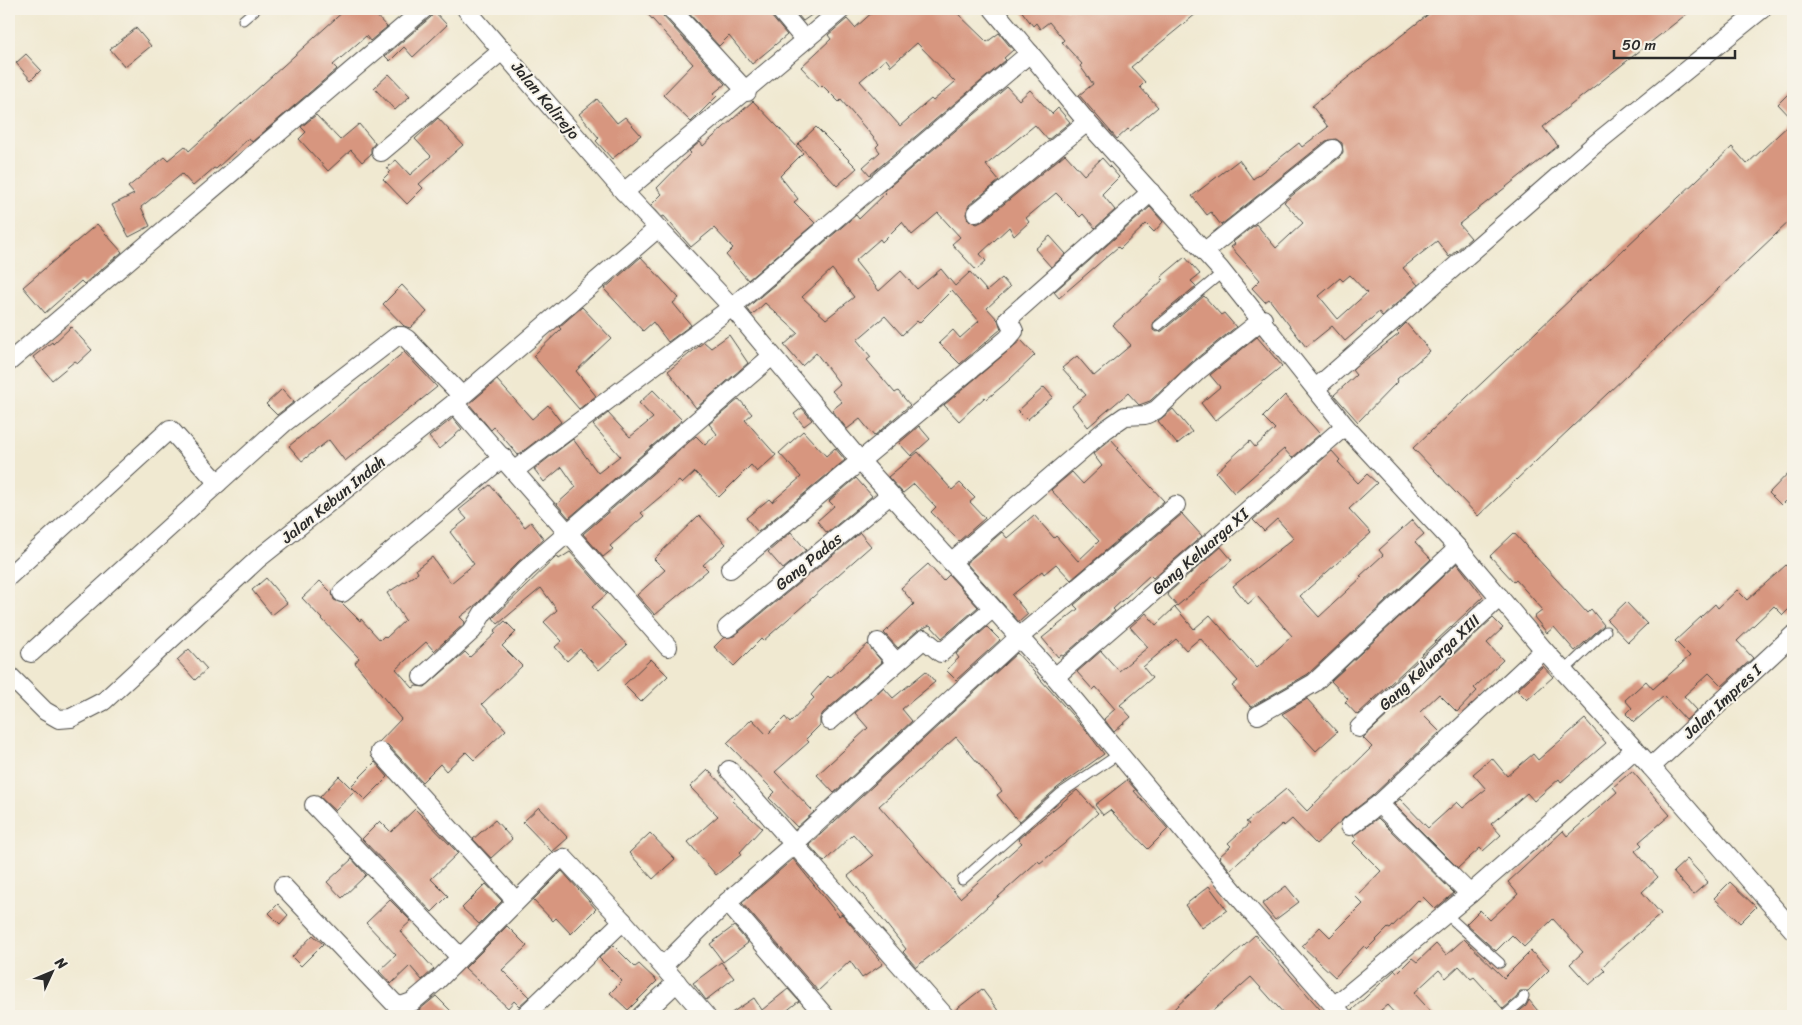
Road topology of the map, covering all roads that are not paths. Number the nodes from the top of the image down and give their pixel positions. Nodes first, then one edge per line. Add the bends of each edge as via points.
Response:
1 (256, 9) edge
2 (424, 9) edge
3 (466, 9) edge
4 (671, 9) edge
5 (779, 9) edge
6 (842, 9) edge
7 (993, 9) edge
8 (1762, 9) edge
9 (243, 20) dead end
10 (804, 40) junction
11 (503, 50) junction
12 (1030, 53) junction
13 (746, 92) junction
14 (1087, 122) junction
15 (1333, 149) dead end
16 (381, 152) dead end
17 (624, 192) junction
18 (1151, 192) junction
19 (976, 213) dead end
20 (657, 229) junction
21 (1205, 251) junction
22 (1224, 272) junction
23 (732, 307) junction
24 (1262, 319) junction
25 (1158, 326) dead end
26 (772, 356) junction
27 (9, 362) edge
28 (1316, 388) junction
29 (458, 399) junction
30 (1345, 426) junction
31 (503, 457) junction
32 (861, 462) junction
33 (515, 470) junction
34 (218, 483) junction
35 (890, 495) junction
36 (1176, 505) dead end
37 (570, 532) junction
38 (1458, 548) junction
39 (951, 562) junction
40 (730, 570) dead end
41 (9, 576) edge
42 (342, 593) dead end
43 (1500, 597) junction
44 (992, 609) junction
45 (727, 628) dead end
46 (1606, 631) dead end
47 (1793, 635) edge
48 (1018, 638) junction
49 (878, 642) dead end
50 (668, 647) dead end
51 (1544, 650) junction
52 (31, 652) dead end
53 (896, 662) junction
54 (1564, 671) junction
55 (9, 675) edge
56 (422, 677) dead end
57 (1055, 677) junction
58 (1258, 715) dead end
59 (830, 721) dead end
60 (1359, 728) dead end
61 (1635, 749) junction
62 (380, 752) dead end
63 (1119, 754) junction
64 (1652, 767) junction
65 (729, 770) dead end
66 (1379, 804) junction
67 (314, 805) dead end
68 (1350, 826) dead end
69 (794, 843) junction
70 (962, 880) dead end
71 (283, 886) dead end
72 (1470, 894) junction
73 (516, 901) junction
74 (727, 902) junction
75 (1446, 914) junction
76 (623, 921) junction
77 (1793, 930) edge
78 (460, 957) junction
79 (1500, 963) dead end
80 (663, 966) junction
81 (677, 982) junction
82 (1524, 996) dead end
83 (1339, 1011) edge
84 (524, 1016) edge
85 (641, 1016) edge
86 (706, 1016) edge
87 (825, 1016) edge
88 (945, 1016) edge
89 (1504, 1016) edge

1 - 9 lane
2 - 27 street
3 - 11 street, Jalan Kalirejo
4 - 13 street
5 - 10 street
6 - 10 street
7 - 12 street
8 - 28 street via 1595,144
10 - 13 street
11 - 16 street
11 - 17 street, Jalan Kalirejo
12 - 14 street
12 - 23 street
13 - 17 street
14 - 18 street
14 - 19 street
15 - 21 street
17 - 20 street, Jalan Kalirejo
18 - 21 street
18 - 32 street via 1008,319 1014,331 1007,339
20 - 23 street, Jalan Kalirejo
20 - 29 street, Jalan Kebun Indah
21 - 22 street
22 - 24 street
22 - 25 lane
23 - 26 street, Jalan Kalirejo
23 - 33 street
24 - 28 street
24 - 39 street via 1156,410 1145,415 1124,416 1105,430
26 - 32 street, Jalan Kalirejo
26 - 37 street
28 - 30 street
29 - 31 street
29 - 34 street via 412,345 399,335 284,423
29 - 55 street, Jalan Kebun Indah via 258,559 104,701 71,718 59,719 46,711
30 - 38 street
30 - 57 street, Gang Keluarga XI
31 - 33 street
31 - 42 street
32 - 35 street, Jalan Kalirejo
32 - 40 street
33 - 37 street
34 - 41 street via 170,429
34 - 52 street
35 - 39 street, Jalan Kalirejo
35 - 45 street, Gang Padas
36 - 48 street
37 - 50 street
37 - 56 street via 526,569 483,613 472,631
38 - 43 street
38 - 58 street via 1314,683
39 - 44 street, Jalan Kalirejo
43 - 51 street
43 - 60 street, Gang Keluarga XIII
44 - 48 street, Jalan Kalirejo
44 - 53 street via 941,653 924,639
46 - 54 lane
47 - 64 street, Jalan Impres I
48 - 57 street, Jalan Kalirejo
48 - 69 street
49 - 53 street
51 - 54 street
51 - 66 street
53 - 59 street
54 - 61 street
57 - 63 street, Jalan Kalirejo
61 - 64 street
61 - 72 street
62 - 73 street
63 - 70 lane via 1061,793
63 - 83 street, Jalan Kalirejo
64 - 77 street
65 - 69 street
66 - 68 street
66 - 72 street
67 - 78 street
69 - 74 street
69 - 88 street
71 - 78 street via 397,1004 412,1002
72 - 75 street
73 - 76 street via 564,858
73 - 78 street
74 - 80 street
74 - 87 street
75 - 79 lane
75 - 83 street
76 - 80 street
76 - 84 street
80 - 81 street
81 - 85 street
81 - 86 street
82 - 89 lane

